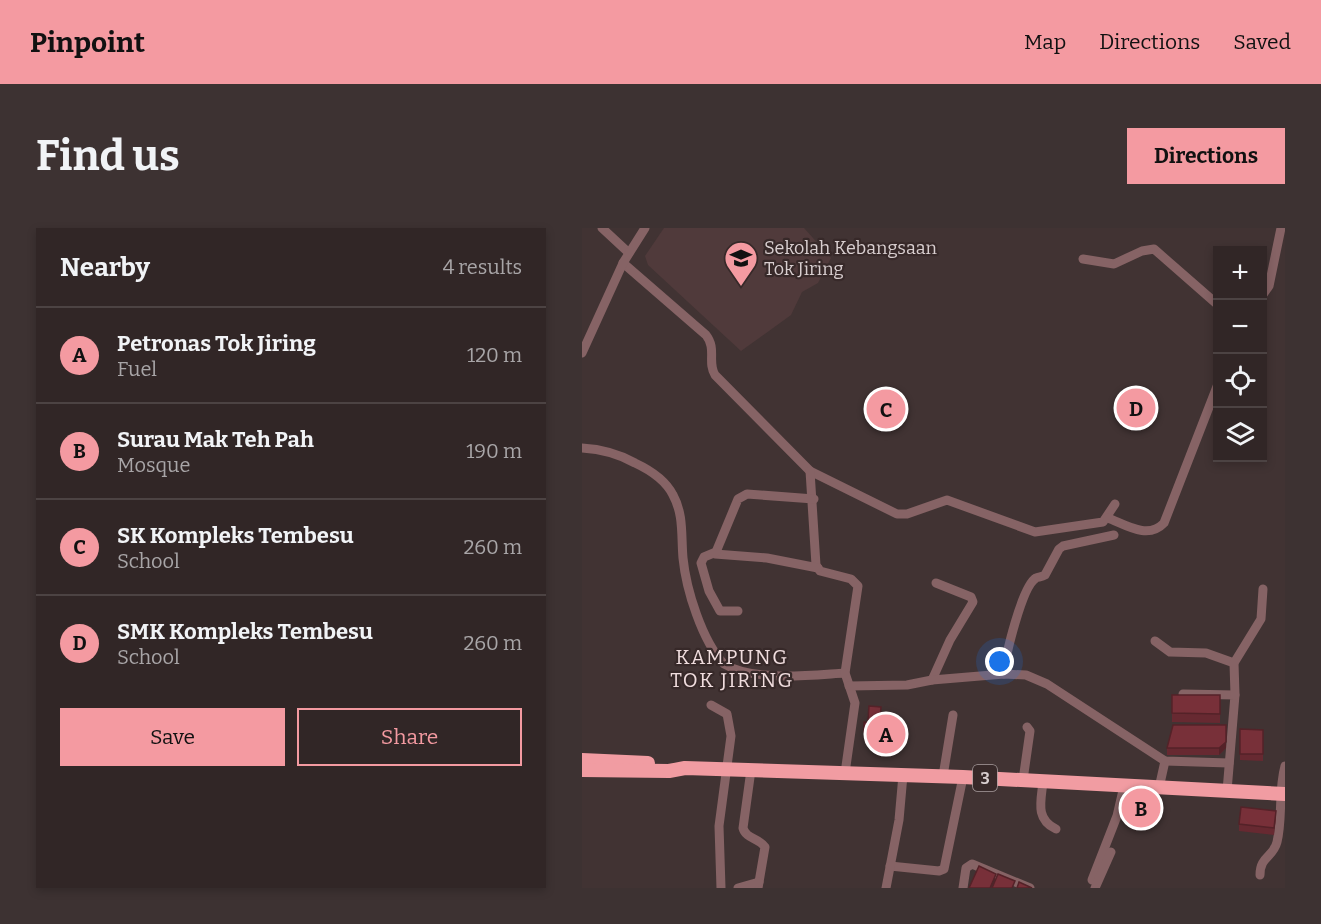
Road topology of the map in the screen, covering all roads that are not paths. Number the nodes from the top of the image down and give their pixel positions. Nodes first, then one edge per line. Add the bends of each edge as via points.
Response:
1 (602, 228) edge
2 (645, 228) edge
3 (1281, 228) edge
4 (629, 253) junction
5 (1083, 259) dead end
6 (624, 263) junction
7 (1267, 289) edge
8 (1213, 301) edge
9 (582, 353) edge
10 (1213, 397) edge
11 (582, 448) edge
12 (810, 471) junction
13 (814, 499) junction
14 (1115, 504) dead end
15 (1108, 518) junction
16 (1114, 536) dead end
17 (715, 554) junction
18 (818, 568) junction
19 (936, 583) dead end
20 (1263, 589) dead end
21 (738, 611) dead end
22 (1155, 641) dead end
23 (1234, 663) junction
24 (845, 673) junction
25 (1004, 674) junction
26 (932, 680) junction
27 (849, 686) junction
28 (1184, 694) edge
29 (1235, 694) junction
30 (711, 705) dead end
31 (953, 715) dead end
32 (1027, 727) dead end
33 (582, 760) edge
34 (1165, 761) junction
35 (1229, 763) junction
36 (1285, 766) edge
37 (685, 768) junction
38 (727, 769) junction
39 (582, 770) edge
40 (751, 770) junction
41 (845, 773) junction
42 (903, 775) junction
43 (943, 776) junction
44 (963, 777) junction
45 (1023, 780) junction
46 (1043, 782) junction
47 (1124, 786) junction
48 (1159, 788) junction
49 (1227, 792) junction
50 (1282, 794) edge
51 (1056, 829) dead end
52 (1111, 852) dead end
53 (890, 866) junction
54 (1260, 875) dead end
55 (1093, 884) edge
56 (759, 885) edge
57 (720, 888) edge
58 (738, 888) edge
59 (886, 888) edge
60 (963, 888) edge
61 (1030, 888) edge

1 - 4 street
2 - 4 street
3 - 7 street
4 - 6 street
5 - 8 street via 1114,264 1154,249
6 - 9 street
6 - 12 street via 706,335 713,347 711,369 715,375
10 - 15 street via 1164,523 1144,532
11 - 24 street via 596,448 629,459 657,476 673,494 682,521 688,587 698,617 724,664 781,675
12 - 13 street
12 - 15 street via 897,514 947,500 1035,532 1098,523
13 - 17 street via 740,496
13 - 18 street
14 - 15 street
16 - 25 street via 1059,549 1045,575 1034,580 1005,653
17 - 18 street via 767,558
17 - 21 street via 706,555 702,561 709,591 721,612
18 - 24 street via 851,579 858,586
19 - 26 street via 971,597 973,602
20 - 23 street via 1256,632
22 - 23 street via 1170,652 1206,653
23 - 29 street
24 - 27 street
25 - 26 street
25 - 34 street via 1040,679
26 - 27 street via 907,685
27 - 41 street via 855,703
28 - 29 street
29 - 35 street
30 - 38 street via 728,717 731,730
31 - 43 street
32 - 45 street via 1030,731
33 - 37 highway, 3 via 668,763
34 - 35 street
34 - 48 street
35 - 49 street
36 - 50 street
37 - 38 highway, 3
37 - 39 highway, 3
38 - 40 highway, 3
38 - 57 street via 718,835
40 - 41 highway, 3
40 - 56 street via 743,828 765,847
41 - 42 highway, 3
42 - 43 highway, 3
42 - 53 street
43 - 44 highway, 3
44 - 45 highway, 3
44 - 53 street via 944,869
45 - 46 highway, 3
46 - 47 highway, 3
46 - 51 street via 1040,814
47 - 48 highway, 3
47 - 55 street
48 - 49 highway, 3
49 - 50 highway, 3
50 - 54 street via 1276,843 1261,862
52 - 55 street
53 - 59 street
56 - 58 street
60 - 61 street via 966,868 972,864

